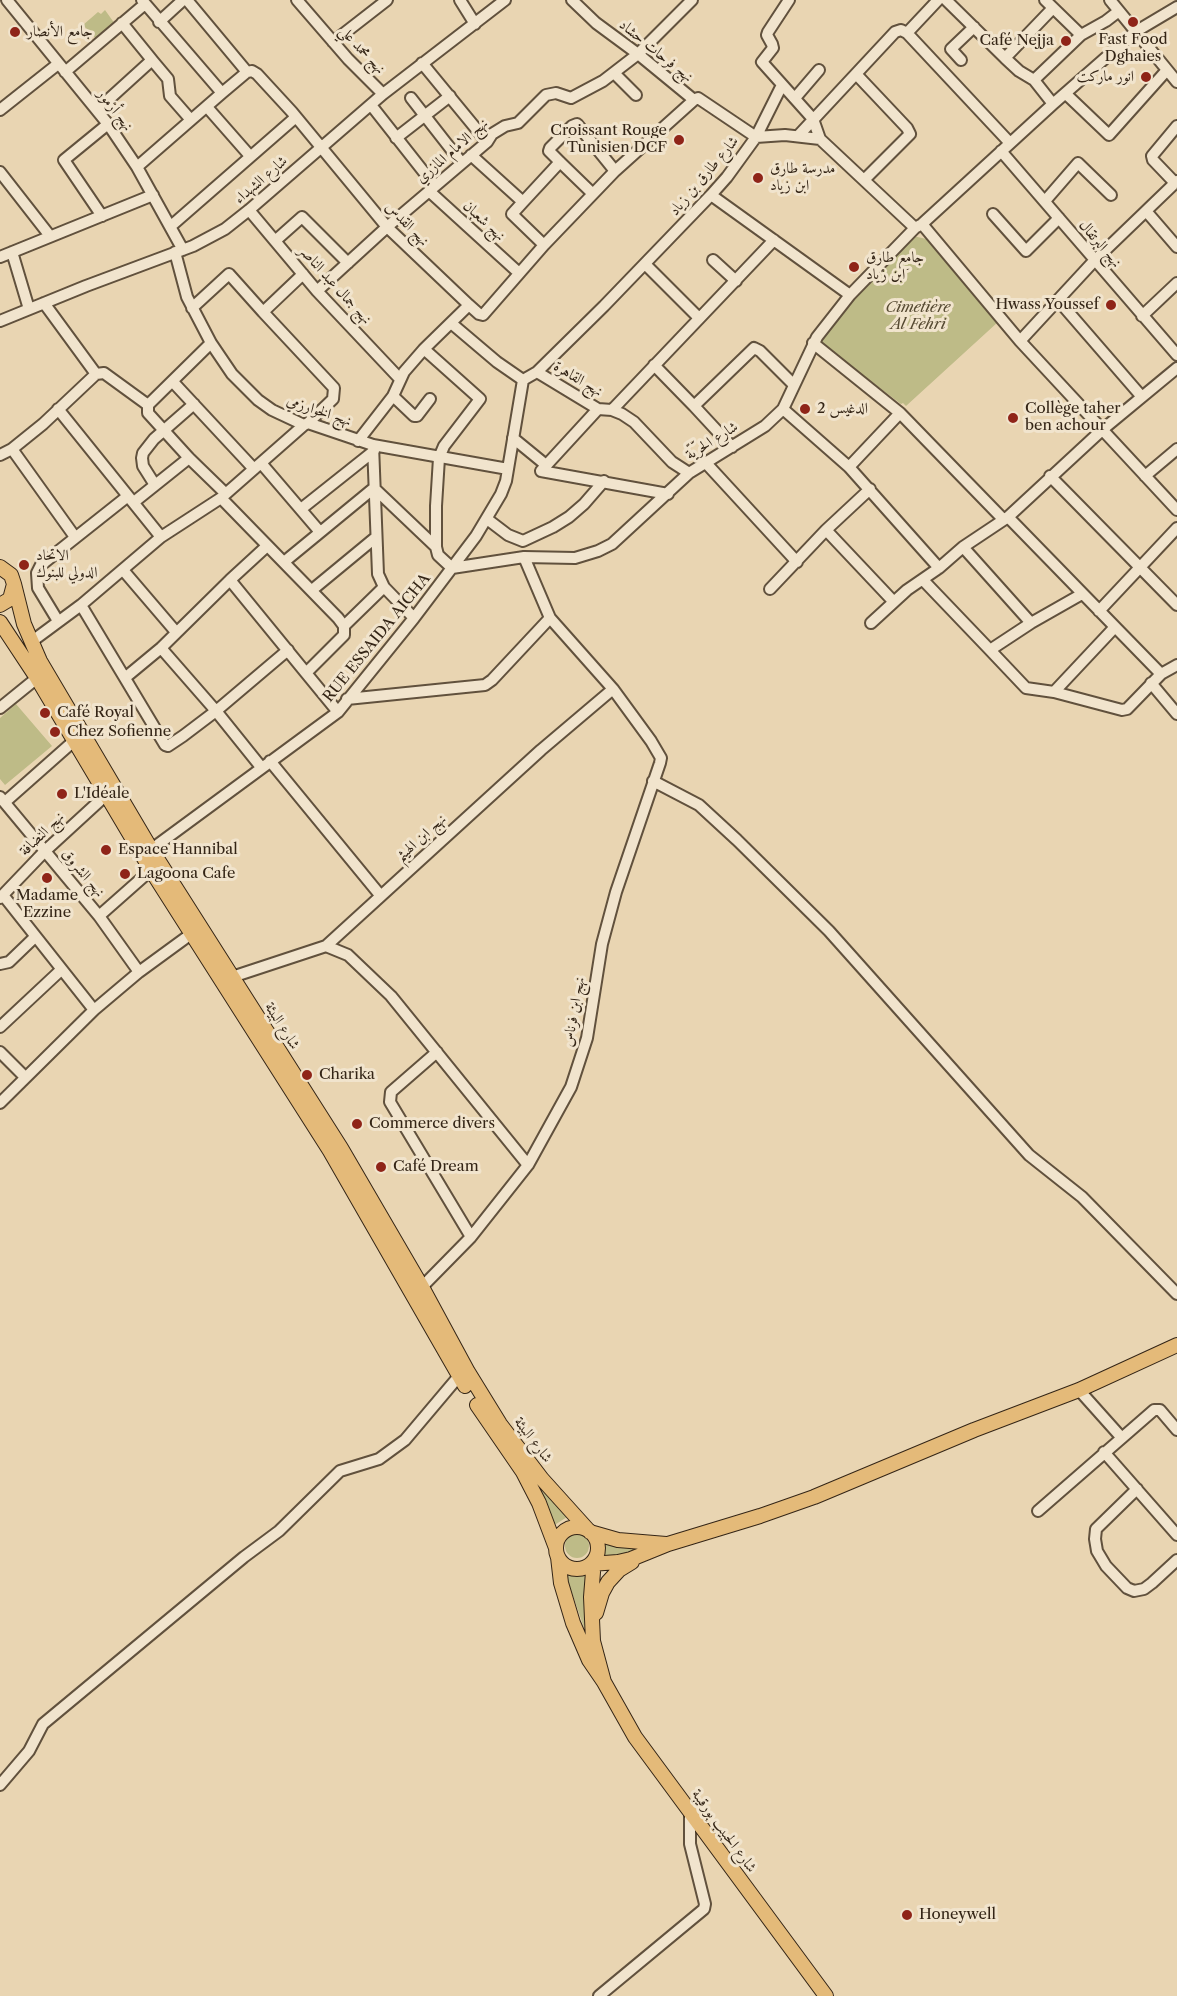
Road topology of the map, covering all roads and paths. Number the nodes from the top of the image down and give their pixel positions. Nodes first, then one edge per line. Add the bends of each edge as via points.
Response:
1 (7, 0) edge
2 (185, 0) edge
3 (297, 0) edge
4 (387, 0) edge
5 (459, 0) edge
6 (505, 0) edge
7 (692, 0) edge
8 (789, 0) edge
9 (938, 0) edge
10 (946, 0) edge
11 (1110, 0) edge
12 (143, 2) edge
13 (579, 2) edge
14 (1049, 4) edge
15 (1177, 7) edge
16 (1119, 11) junction
17 (159, 22) junction
18 (122, 23) junction
19 (475, 24) junction
20 (974, 27) junction
21 (1135, 32) junction
22 (907, 33) junction
23 (1081, 35) junction
24 (333, 42) junction
25 (638, 54) junction
26 (1005, 58) junction
27 (152, 60) junction
28 (961, 60) dead end
29 (422, 63) junction
30 (62, 68) junction
31 (819, 70) dead end
32 (1167, 70) junction
33 (247, 72) junction
34 (614, 73) junction
35 (856, 74) junction
36 (1035, 80) junction
37 (1177, 82) edge
38 (783, 87) junction
39 (222, 93) junction
40 (382, 94) junction
41 (636, 94) dead end
42 (1066, 94) junction
43 (450, 96) junction
44 (411, 98) dead end
45 (795, 98) junction
46 (694, 100) junction
47 (1053, 104) junction
48 (371, 105) junction
49 (207, 107) junction
50 (0, 109) edge
51 (97, 110) junction
52 (424, 116) junction
53 (296, 117) junction
54 (813, 118) junction
55 (191, 120) junction
56 (108, 124) junction
57 (1177, 126) edge
58 (798, 136) junction
59 (756, 137) junction
60 (396, 138) junction
61 (820, 138) junction
62 (487, 142) junction
63 (1010, 143) junction
64 (320, 147) junction
65 (1001, 151) junction
66 (471, 155) junction
67 (250, 156) junction
68 (461, 162) junction
69 (560, 162) junction
70 (136, 167) junction
71 (615, 171) junction
72 (0, 172) edge
73 (865, 179) junction
74 (1176, 182) edge
75 (432, 188) junction
76 (592, 194) junction
77 (153, 195) junction
78 (711, 195) junction
79 (1110, 195) dead end
80 (1045, 201) junction
81 (523, 202) junction
82 (249, 210) junction
83 (1146, 211) junction
84 (993, 214) dead end
85 (102, 216) junction
86 (1059, 218) junction
87 (171, 226) junction
88 (919, 226) junction
89 (387, 227) junction
90 (50, 236) junction
91 (774, 240) junction
92 (275, 241) junction
93 (544, 245) junction
94 (1177, 247) edge
95 (179, 251) junction
96 (12, 252) junction
97 (0, 257) edge
98 (713, 260) dead end
99 (1094, 261) junction
100 (348, 262) junction
101 (645, 264) junction
102 (519, 273) junction
103 (303, 274) junction
104 (736, 281) junction
105 (1177, 283) edge
106 (317, 291) junction
107 (850, 295) junction
108 (1058, 300) junction
109 (44, 303) junction
110 (469, 305) junction
111 (192, 308) junction
112 (29, 309) junction
113 (262, 312) junction
114 (1142, 316) junction
115 (699, 318) junction
116 (0, 321) edge
117 (451, 323) junction
118 (1020, 341) junction
119 (212, 343) junction
120 (813, 343) junction
121 (424, 349) junction
122 (1177, 355) edge
123 (654, 365) junction
124 (1176, 370) edge
125 (537, 372) junction
126 (96, 374) junction
127 (400, 379) junction
128 (523, 380) junction
129 (173, 382) junction
130 (794, 385) junction
131 (393, 396) junction
132 (1142, 397) junction
133 (430, 399) dead end
134 (194, 404) junction
135 (148, 405) junction
136 (694, 406) junction
137 (58, 409) junction
138 (598, 409) junction
139 (783, 409) junction
140 (612, 410) junction
141 (900, 412) junction
142 (306, 424) junction
143 (1102, 430) junction
144 (164, 431) junction
145 (513, 438) junction
146 (358, 441) junction
147 (732, 447) junction
148 (12, 448) junction
149 (373, 448) junction
150 (1177, 449) edge
151 (0, 455) edge
152 (189, 458) junction
153 (440, 458) junction
154 (705, 462) junction
155 (258, 466) junction
156 (849, 467) junction
157 (544, 468) junction
158 (508, 469) junction
159 (689, 473) junction
160 (1050, 476) junction
161 (1145, 476) junction
162 (604, 481) junction
163 (155, 485) junction
164 (374, 488) junction
165 (870, 489) junction
166 (668, 494) junction
167 (223, 496) junction
168 (131, 499) junction
169 (301, 509) junction
170 (1177, 510) edge
171 (1006, 518) junction
172 (487, 519) junction
173 (1177, 528) edge
174 (826, 531) junction
175 (320, 532) junction
176 (75, 537) junction
177 (161, 537) junction
178 (375, 538) junction
179 (267, 546) junction
180 (436, 547) junction
181 (963, 547) junction
182 (0, 554) edge
183 (525, 557) junction
184 (284, 562) junction
185 (797, 562) junction
186 (1140, 567) junction
187 (452, 568) junction
188 (939, 568) junction
189 (123, 570) junction
190 (8, 575) edge
191 (230, 580) junction
192 (923, 580) junction
193 (384, 587) junction
194 (770, 589) dead end
195 (312, 590) junction
196 (1082, 594) junction
197 (893, 602) junction
198 (0, 605) edge
199 (81, 605) junction
200 (1177, 605) edge
201 (1099, 611) junction
202 (414, 618) junction
203 (550, 618) junction
204 (58, 621) junction
205 (0, 622) edge
206 (871, 622) dead end
207 (1031, 623) junction
208 (344, 626) junction
209 (1115, 627) junction
210 (176, 632) junction
211 (31, 642) junction
212 (161, 648) junction
213 (288, 650) junction
214 (990, 650) junction
215 (1177, 664) edge
216 (306, 673) junction
217 (1161, 674) junction
218 (126, 677) junction
219 (37, 678) junction
220 (1151, 683) junction
221 (613, 689) junction
222 (1054, 692) junction
223 (347, 699) junction
224 (0, 708) edge
225 (216, 711) junction
226 (338, 712) junction
227 (1177, 714) edge
228 (75, 740) junction
229 (266, 764) junction
230 (654, 781) junction
231 (106, 795) junction
232 (2, 800) edge
233 (45, 851) junction
234 (147, 853) junction
235 (151, 870) junction
236 (1, 896) edge
237 (380, 896) junction
238 (99, 916) junction
239 (191, 934) junction
240 (35, 937) junction
241 (326, 946) junction
242 (0, 964) edge
243 (61, 970) junction
244 (139, 972) junction
245 (232, 977) junction
246 (94, 1010) junction
247 (0, 1027) edge
248 (0, 1052) edge
249 (437, 1052) junction
250 (25, 1077) junction
251 (0, 1103) edge
252 (528, 1165) junction
253 (471, 1237) junction
254 (417, 1292) junction
255 (1177, 1294) edge
256 (1177, 1345) edge
257 (459, 1376) junction
258 (1079, 1390) junction
259 (1177, 1430) edge
260 (1121, 1437) junction
261 (1104, 1452) junction
262 (1137, 1489) junction
263 (1038, 1511) dead end
264 (589, 1531) junction
265 (1177, 1535) edge
266 (668, 1544) junction
267 (557, 1552) junction
268 (644, 1555) junction
269 (1177, 1560) edge
270 (591, 1564) junction
271 (597, 1654) junction
272 (604, 1682) junction
273 (0, 1785) edge
274 (690, 1813) junction
275 (599, 1996) edge
276 (825, 1996) edge

1 - 30 street, نهج أزمور
2 - 17 street
2 - 33 street, نهج القدس
3 - 24 street, نهج محمد علي
4 - 24 street
5 - 19 street
6 - 19 street, شارع الشهداء
7 - 25 street
8 - 38 street via 768,32 773,48 762,62
9 - 22 street
10 - 20 street
11 - 16 street
12 - 17 street
12 - 18 street
13 - 25 street, نهج فرحات حشاد via 596,23
14 - 23 street
14 - 26 street
15 - 21 street, شارع الحرّيّة
16 - 21 street
16 - 23 street
17 - 39 street
18 - 27 street
18 - 30 street
19 - 29 street, شارع الشهداء
20 - 26 street
20 - 28 street via 951,49
21 - 32 street
21 - 42 street, شارع الحرّيّة
22 - 35 street via 897,31
22 - 63 street
23 - 36 street
24 - 40 street, نهج محمد علي
25 - 34 street
25 - 46 street, نهج فرحات حشاد
26 - 36 street
27 - 51 street
27 - 55 street via 168,79 170,96
29 - 40 street, شارع الشهداء
29 - 43 street
30 - 50 street
30 - 51 street, نهج أزمور
31 - 45 street
32 - 37 street
32 - 42 street via 1109,135
33 - 39 street
33 - 53 street, نهج القدس via 257,74
34 - 41 street
34 - 62 street, نهج الامام المازري via 570,98 556,93 546,95 518,123 495,131
35 - 54 street
35 - 73 street via 910,134
36 - 47 street
38 - 45 street
38 - 59 street
39 - 49 street
40 - 48 street, شارع الشهداء
42 - 47 street, شارع الحرّيّة
43 - 52 street
43 - 62 street
44 - 52 street
45 - 54 street
46 - 59 street, نهج فرحات حشاد via 700,100
46 - 71 street
47 - 63 street, شارع الحرّيّة
48 - 60 street, نهج شعبان
48 - 64 street, شارع الشهداء
49 - 55 street
49 - 67 street
51 - 56 street, نهج أزمور
52 - 60 street
52 - 68 street
53 - 64 street, نهج القدس
53 - 67 street
54 - 58 street
54 - 61 street
55 - 70 street
56 - 70 street, نهج أزمور
56 - 85 street via 64,160
57 - 74 street via 1152,156
58 - 59 street, شارع طارق بن زياد
58 - 61 street, شارع طارق بن زياد
59 - 78 street, شارع طارق بن زياد
60 - 75 street, نهج شعبان
61 - 73 street
62 - 66 street, نهج الامام المازري
63 - 65 street, شارع الحرّيّة
64 - 82 street, شارع الشهداء
64 - 89 street, نهج القدس
65 - 80 street, نهج البرتقال
65 - 88 street, شارع الحرّيّة
66 - 68 street, نهج الامام المازري
66 - 81 street
67 - 87 street
68 - 75 street, نهج الامام المازري
69 - 71 street via 549,149 576,124
69 - 76 street
69 - 81 street
70 - 77 street, نهج أزمور
71 - 76 street
72 - 90 street
73 - 88 street
74 - 83 street
75 - 89 street, نهج الامام المازري
75 - 102 street, نهج شعبان
76 - 93 street
77 - 85 street
77 - 87 street, نهج أزمور
78 - 91 street
78 - 101 street, شارع طارق بن زياد
79 - 80 street via 1078,163
80 - 86 street, نهج البرتقال
81 - 93 street via 512,214
82 - 92 street, نهج جمال عبد الناصر
82 - 95 street, شارع الشهداء via 216,234
83 - 94 street
83 - 99 street
84 - 86 street via 1026,251
85 - 90 street
86 - 99 street, نهج البرتقال
87 - 95 street, نهج أزمور
88 - 107 street, شارع الحرّيّة
88 - 118 street
89 - 100 street, نهج الامام المازري
89 - 110 street, نهج القدس
90 - 96 street
91 - 104 street
91 - 107 street
92 - 100 street via 302,217
92 - 103 street, نهج جمال عبد الناصر
93 - 102 street
95 - 109 street, شارع الشهداء
95 - 111 street, نهج الخوارزمي via 181,279
96 - 97 street
96 - 112 street
98 - 104 street
99 - 108 street
99 - 114 street, نهج البرتقال
100 - 106 street, نهج الامام المازري
101 - 115 street
101 - 125 street, شارع طارق بن زياد
102 - 110 street, نهج القدس via 483,315
103 - 106 street, نهج جمال عبد الناصر
103 - 113 street
104 - 115 street
105 - 114 street
106 - 127 street, نهج جمال عبد الناصر
107 - 120 street, شارع الحرّيّة
108 - 118 street
108 - 132 street
109 - 112 street, شارع الشهداء
109 - 126 street
110 - 117 street
111 - 113 street via 229,274
111 - 119 street, نهج الخوارزمي
112 - 116 street, شارع الشهداء
113 - 142 street via 334,388 333,399
114 - 122 street, نهج البرتقال
115 - 123 street
117 - 121 street
117 - 128 street
118 - 143 street
119 - 129 street
119 - 142 street, نهج الخوارزمي via 232,374 258,400
120 - 130 street, شارع الحرّيّة
120 - 141 street
121 - 127 street
121 - 153 street via 480,399 444,446
123 - 136 street
123 - 140 street
124 - 132 street
125 - 128 street, نهج القاهرة
125 - 138 street, نهج القاهرة
126 - 135 street via 104,373
126 - 137 street
127 - 131 street
128 - 145 street, RUE ESSAIDA AICHA
129 - 134 street
129 - 135 street
130 - 136 street via 754,348
130 - 139 street, شارع الحرّيّة
131 - 133 street via 414,416
131 - 146 street
132 - 143 street
134 - 144 street
134 - 155 street
135 - 144 street via 148,413
136 - 147 street
137 - 148 street
137 - 168 street
138 - 140 street, نهج القاهرة
138 - 157 street
139 - 147 street, شارع الحرّيّة
139 - 156 street
140 - 159 street, نهج القاهرة via 634,422 672,462
141 - 156 street
141 - 171 street
142 - 146 street, نهج الخوارزمي
142 - 155 street
143 - 160 street
143 - 161 street
144 - 152 street
144 - 163 street via 142,458
145 - 157 street
145 - 158 street, RUE ESSAIDA AICHA
146 - 149 street, نهج الخوارزمي
147 - 154 street, شارع الحرّيّة
148 - 151 street
148 - 176 street
149 - 153 street, نهج الخوارزمي
149 - 164 street
149 - 169 street
150 - 161 street
152 - 163 street
152 - 167 street
153 - 158 street, نهج الخوارزمي
153 - 180 street
154 - 159 street, شارع الحرّيّة
154 - 185 street
155 - 167 street
155 - 169 street
156 - 165 street
157 - 162 street
158 - 172 street, RUE ESSAIDA AICHA
159 - 166 street, شارع الحرّيّة
160 - 171 street
160 - 186 street
161 - 170 street
162 - 166 street
162 - 172 street via 569,517 523,541
163 - 168 street
164 - 175 street
164 - 178 street
164 - 180 street
165 - 174 street
165 - 188 street
166 - 183 street, شارع الحرّيّة via 612,544 598,551 575,558
167 - 177 street
167 - 179 street
168 - 176 street
168 - 177 street
169 - 175 street
171 - 181 street
171 - 196 street
172 - 187 street, RUE ESSAIDA AICHA
173 - 186 street
174 - 185 street
174 - 197 street
175 - 184 street
176 - 204 street via 40,565 37,573 38,588
177 - 189 street
178 - 193 street via 376,566
178 - 195 street
179 - 184 street
179 - 191 street
180 - 187 street via 438,555
181 - 188 street
181 - 207 street
182 - 190 main road, شارع البيئة
183 - 187 street, شارع الحرّيّة
183 - 203 street
184 - 195 street
185 - 194 street
186 - 200 street
186 - 201 street
187 - 202 street, RUE ESSAIDA AICHA
188 - 192 street
189 - 199 street
189 - 210 street
190 - 198 main road via 14,592
190 - 211 main road, شارع البيئة
191 - 210 street
191 - 213 street
192 - 197 street
192 - 214 street
193 - 202 street
193 - 208 street
195 - 208 street
196 - 201 street
196 - 207 street
197 - 206 street
199 - 204 street
199 - 218 street
201 - 209 street
202 - 223 street, RUE ESSAIDA AICHA
203 - 221 street
203 - 223 street via 485,685
204 - 211 street
205 - 219 main road, شارع البيئة
207 - 214 street
208 - 216 street via 344,634
209 - 217 street
209 - 222 street
210 - 212 street
211 - 234 main road, شارع البيئة
212 - 218 street
212 - 225 street
213 - 216 street
213 - 225 street
214 - 222 street via 1026,688
215 - 217 street
216 - 226 street
217 - 220 street
218 - 225 street via 165,745
219 - 224 street
219 - 228 main road, شارع البيئة
220 - 222 street via 1122,710
220 - 227 street
221 - 230 street, نهج ابن فرناس via 661,758
221 - 237 street, نهج ابن الهيثم
223 - 226 street, RUE ESSAIDA AICHA
225 - 229 street
226 - 229 street, RUE ESSAIDA AICHA
228 - 231 main road, شارع البيئة
228 - 232 street
229 - 234 street, RUE ESSAIDA AICHA
229 - 237 street
230 - 252 street, نهج ابن فرناس via 602,944 580,1060 564,1101
230 - 255 street via 699,805 737,840 829,931 1029,1155 1082,1197
231 - 233 street, نهج النضافة
231 - 234 main road, شارع البيئة
232 - 233 street, نهج الشروق
233 - 236 street, نهج النضافة
233 - 238 street, نهج الشروق
234 - 235 main road, شارع البيئة
234 - 245 main road, شارع البيئة
235 - 238 street
235 - 239 main road, شارع البيئة
236 - 240 street
237 - 241 street, نهج ابن الهيثم
238 - 244 street, نهج الشروق
239 - 244 street
239 - 254 main road, شارع البيئة
240 - 242 street via 9,962
240 - 243 street
241 - 245 street, نهج ابن الهيثم
241 - 249 street via 348,955
243 - 246 street
243 - 247 street
244 - 246 street
245 - 254 main road, شارع البيئة via 341,1148
246 - 250 street
248 - 250 street
249 - 252 street
249 - 253 street via 391,1092 390,1102
250 - 251 street
252 - 253 street, نهج ابن فرناس
253 - 254 street, نهج ابن فرناس
254 - 257 main road, شارع البيئة
254 - 264 main road, شارع البيئة via 500,1424
256 - 258 main road
257 - 267 main road, شارع البيئة via 523,1472
257 - 273 street via 405,1440 379,1459 340,1471 279,1531 43,1724 29,1751
258 - 260 street
258 - 266 main road via 814,1497
259 - 260 street via 1157,1409
260 - 261 street
261 - 262 street
261 - 263 street
262 - 265 street
262 - 269 street via 1096,1529 1095,1539 1106,1566 1134,1591 1144,1589
264 - 266 main road via 618,1540
264 - 267 main road via 581,1527 567,1530 561,1534
264 - 270 main road via 598,1550
266 - 268 main road
267 - 270 main road via 565,1565 576,1569
267 - 272 main road, شارع البيئة via 573,1623 589,1660
268 - 270 main road
268 - 271 main road via 620,1570 602,1593 597,1610
270 - 271 main road via 593,1641
271 - 272 main road
272 - 274 main road, شارع الحبيب بورقيبة via 635,1737
274 - 275 street via 690,1844 704,1909
274 - 276 main road, شارع الحبيب بورقيبة

